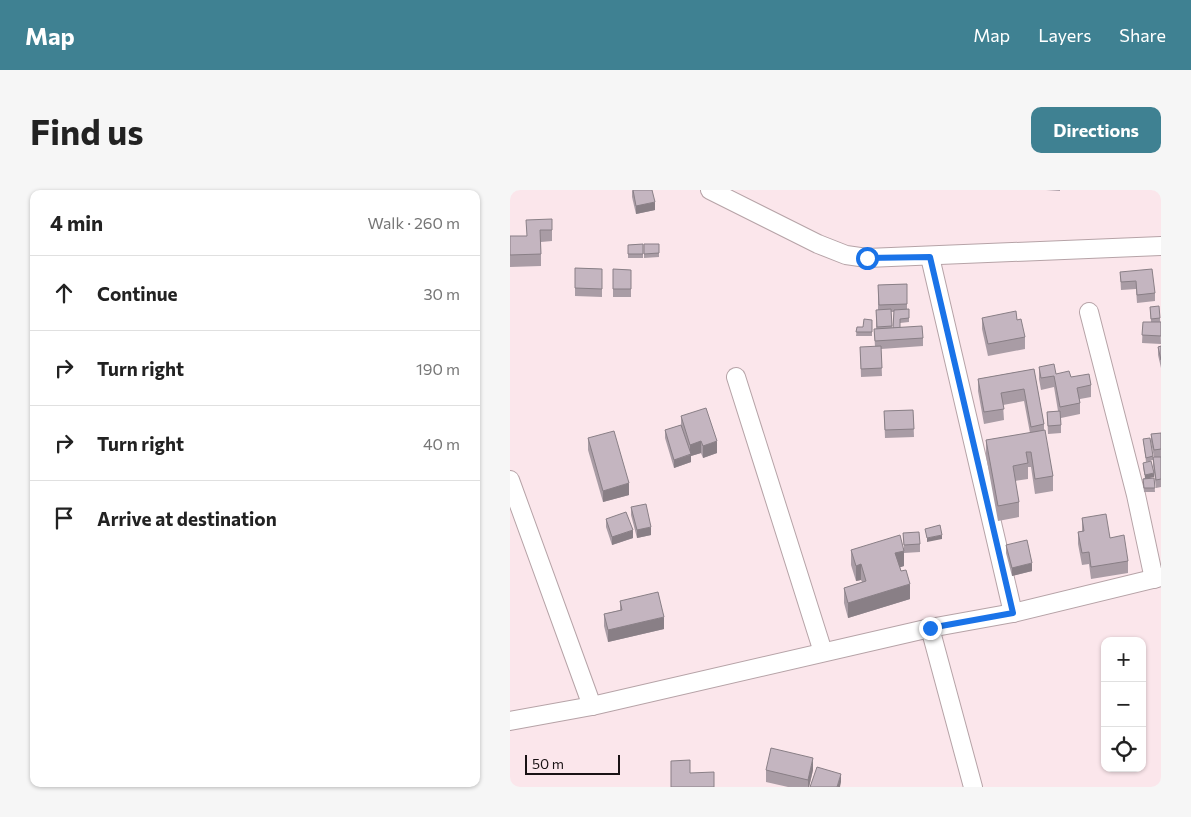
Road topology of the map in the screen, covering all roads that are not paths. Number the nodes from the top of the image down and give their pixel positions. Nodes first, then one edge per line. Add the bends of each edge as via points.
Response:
1 (710, 190) edge
2 (1161, 246) edge
3 (930, 257) junction
4 (1089, 312) dead end
5 (736, 377) dead end
6 (510, 480) edge
7 (1157, 578) edge
8 (1013, 613) junction
9 (930, 628) junction
10 (823, 652) junction
11 (592, 706) junction
12 (510, 721) edge
13 (973, 787) edge

1 - 3 street via 846,256
2 - 3 street
3 - 8 street
4 - 7 street
5 - 10 street
6 - 11 street
7 - 8 street
8 - 9 street
9 - 10 street
9 - 13 street
10 - 11 street
11 - 12 street

